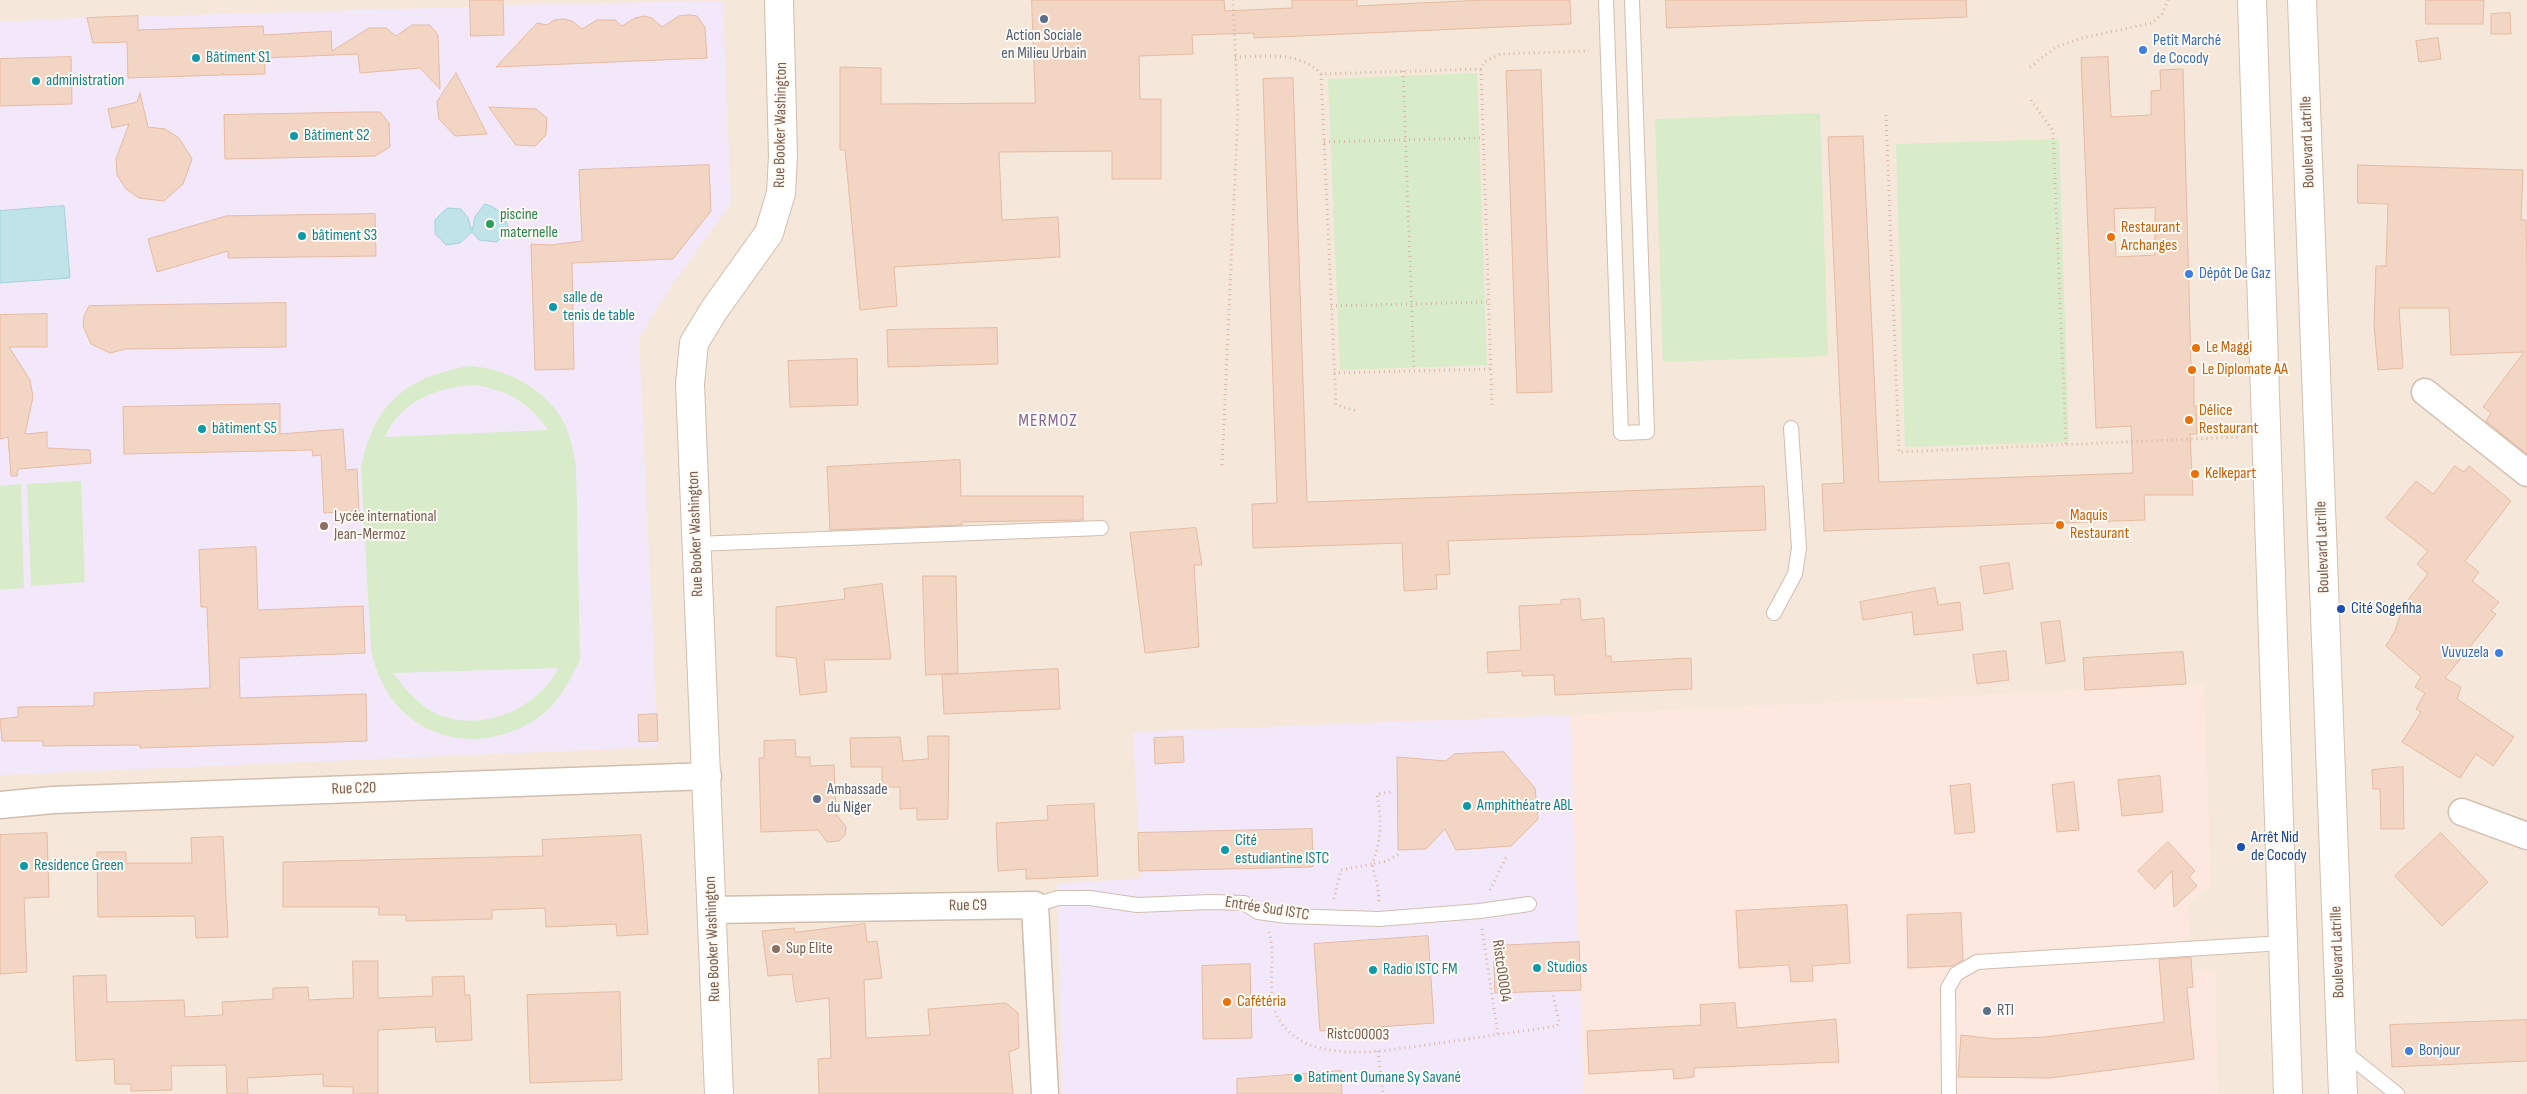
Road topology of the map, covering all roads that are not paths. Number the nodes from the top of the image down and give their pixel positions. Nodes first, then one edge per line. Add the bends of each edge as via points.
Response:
1 (779, 0) edge
2 (1606, 0) edge
3 (1632, 0) edge
4 (2252, 0) edge
5 (2302, 0) edge
6 (2424, 392) dead end
7 (1791, 428) dead end
8 (2527, 473) edge
9 (1101, 528) dead end
10 (696, 544) junction
11 (1774, 613) dead end
12 (708, 776) junction
13 (0, 805) edge
14 (2462, 812) dead end
15 (2527, 836) edge
16 (1529, 904) dead end
17 (1035, 905) junction
18 (712, 910) junction
19 (2283, 943) junction
20 (2342, 1050) junction
21 (719, 1094) edge
22 (1045, 1094) edge
23 (1948, 1094) edge
24 (1957, 1094) edge
25 (2288, 1094) edge
26 (2343, 1094) edge
27 (2397, 1094) edge

1 - 10 main road, Rue Booker Washington via 781,193 770,233 694,342 690,384
2 - 3 lane via 1621,433 1647,432
4 - 19 main road
5 - 20 main road, Boulevard Latrille
6 - 8 street
7 - 11 lane via 1799,548 1796,574
9 - 10 lane
10 - 12 main road, Rue Booker Washington
12 - 13 street, Rue C20 via 53,800
12 - 18 main road, Rue Booker Washington
14 - 15 street
16 - 17 lane, Entrée Sud ISTC via 1379,919 1287,916 1258,912 1244,903 1137,905 1090,898 1058,898
17 - 18 street, Rue C9
17 - 22 street
18 - 21 main road, Rue Booker Washington
19 - 23 lane via 1977,962 1956,974 1948,988
19 - 25 main road
20 - 26 main road, Boulevard Latrille
20 - 27 lane
23 - 24 lane

